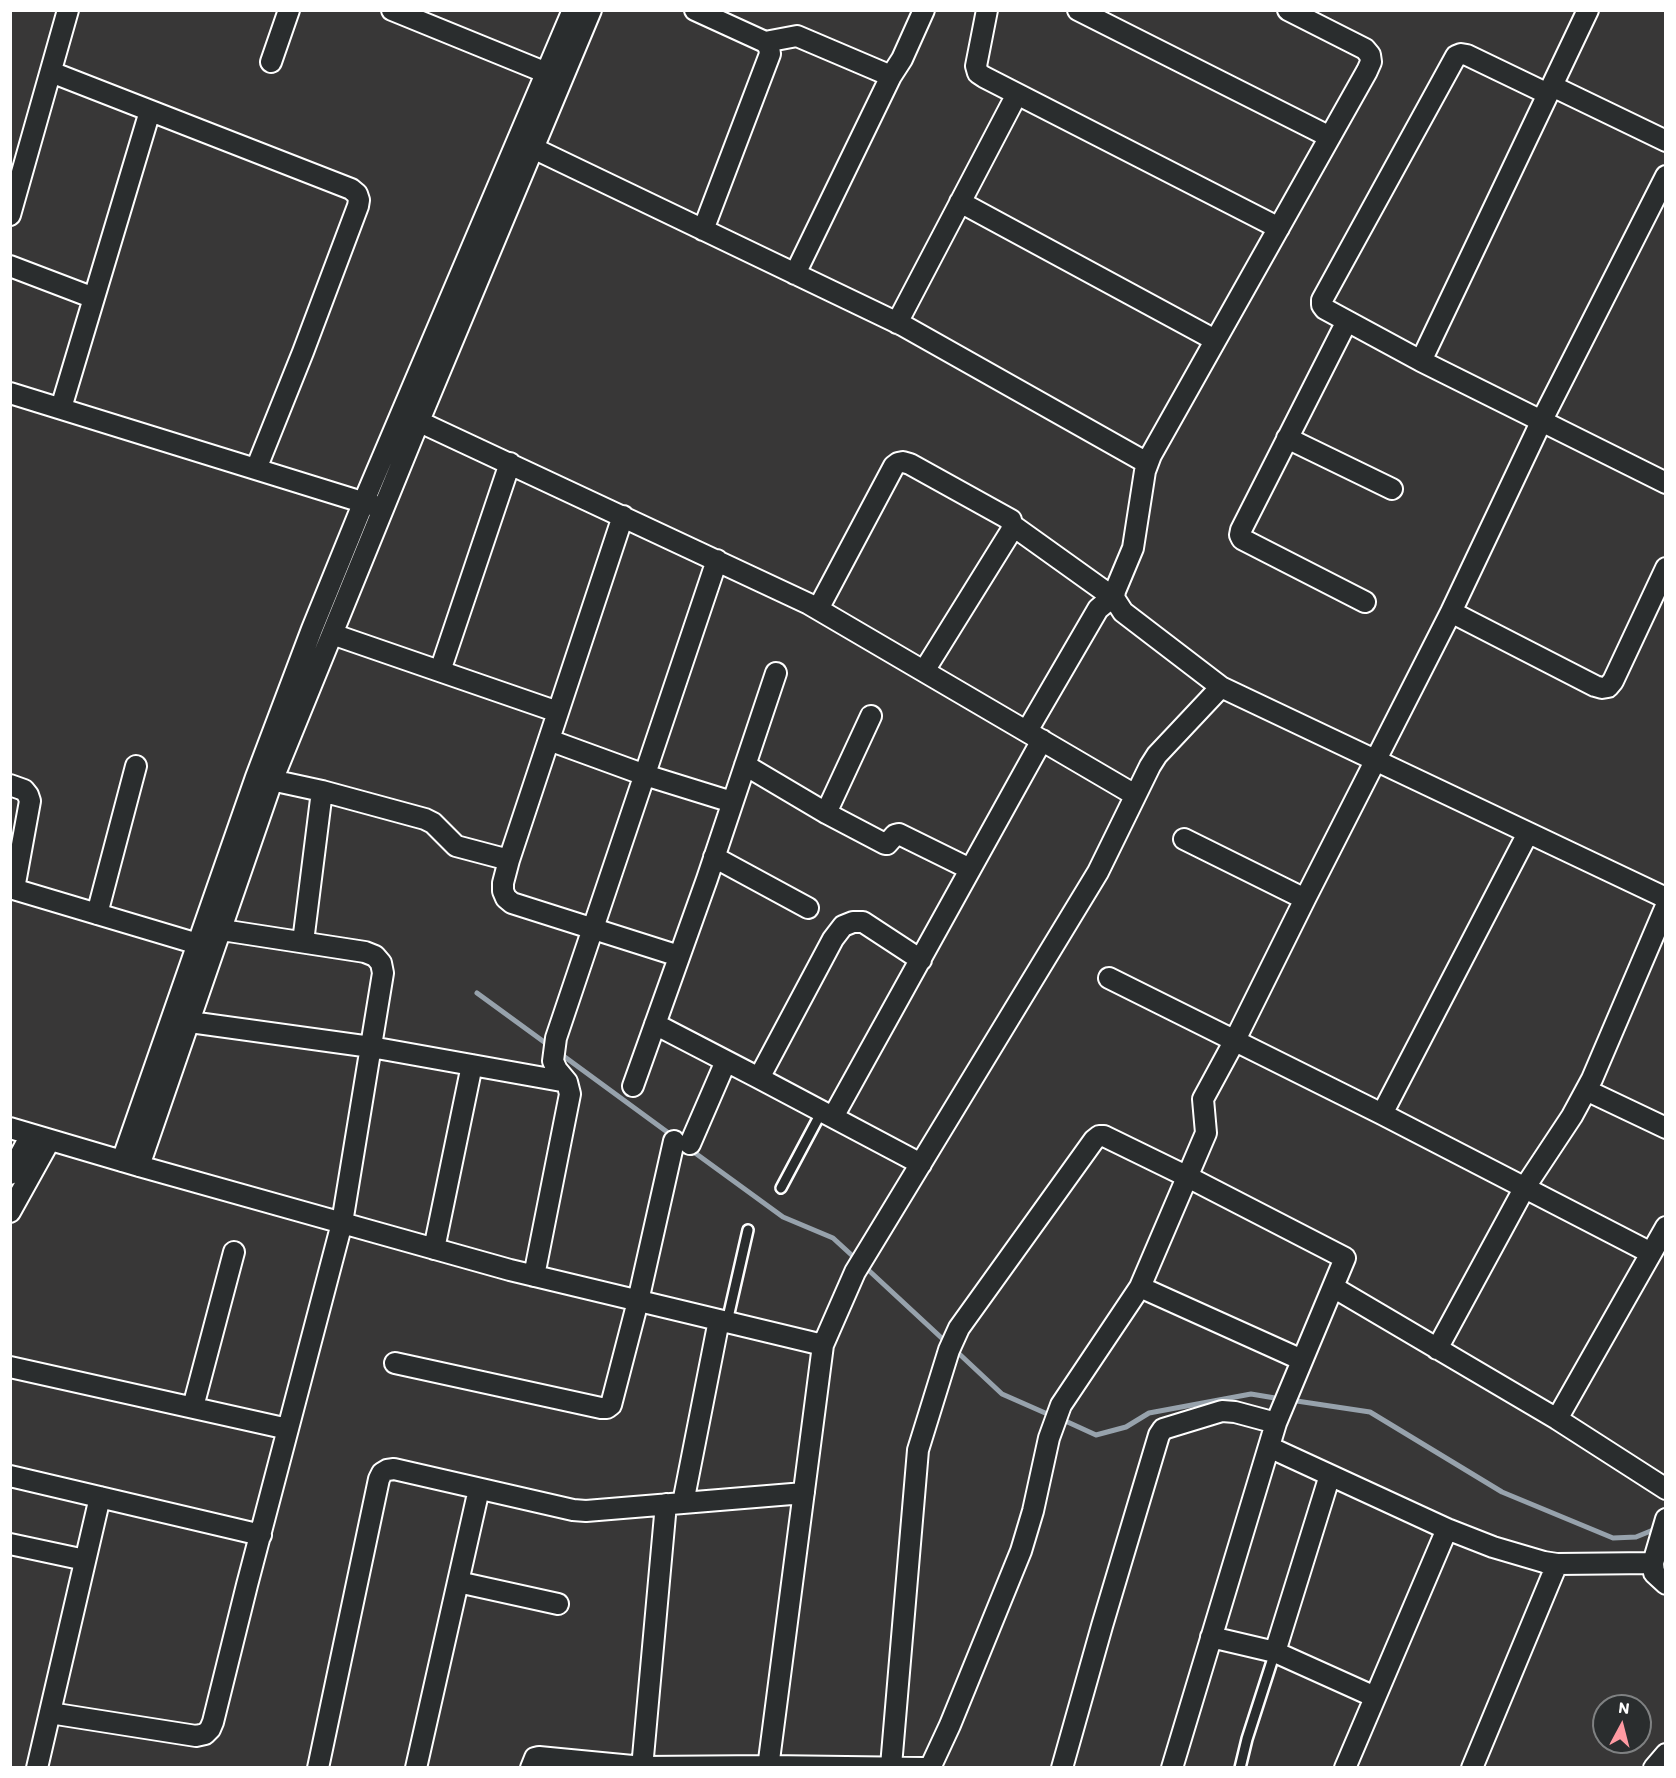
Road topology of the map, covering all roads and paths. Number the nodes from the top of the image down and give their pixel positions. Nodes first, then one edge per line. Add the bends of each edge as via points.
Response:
1 (68, 10) edge
2 (289, 10) edge
3 (392, 10) edge
4 (573, 10) edge
5 (591, 10) edge
6 (695, 10) edge
7 (924, 10) edge
8 (987, 10) edge
9 (1078, 10) edge
10 (1288, 10) edge
11 (1588, 10) edge
12 (765, 42) junction
13 (271, 62) dead end
14 (51, 72) junction
15 (891, 76) junction
16 (555, 77) junction
17 (1550, 90) junction
18 (1017, 94) junction
19 (150, 111) junction
20 (1330, 137) junction
21 (1665, 141) edge
22 (534, 148) junction
23 (1665, 176) edge
24 (960, 202) junction
25 (10, 215) edge
26 (1279, 228) junction
27 (703, 230) junction
28 (10, 266) edge
29 (795, 274) junction
30 (94, 298) junction
31 (1347, 321) junction
32 (897, 322) junction
33 (1215, 340) junction
34 (1421, 361) junction
35 (10, 393) edge
36 (61, 408) junction
37 (410, 417) junction
38 (1542, 420) junction
39 (1287, 438) junction
40 (510, 463) junction
41 (1147, 463) junction
42 (256, 469) junction
43 (1665, 483) edge
44 (1392, 489) dead end
45 (364, 502) junction
46 (383, 508) junction
47 (623, 516) junction
48 (1012, 525) junction
49 (717, 560) junction
50 (1665, 568) edge
51 (1114, 598) junction
52 (1365, 602) dead end
53 (818, 609) junction
54 (1451, 612) junction
55 (332, 634) junction
56 (440, 671) junction
57 (924, 671) junction
58 (776, 673) dead end
59 (1221, 687) junction
60 (558, 712) junction
61 (871, 716) dead end
62 (1034, 736) junction
63 (549, 740) junction
64 (1375, 761) junction
65 (745, 765) junction
66 (136, 766) dead end
67 (645, 775) junction
68 (264, 779) junction
69 (10, 785) edge
70 (322, 791) junction
71 (1135, 795) junction
72 (732, 802) junction
73 (826, 813) junction
74 (1528, 833) junction
75 (1184, 839) dead end
76 (714, 857) junction
77 (509, 860) junction
78 (970, 869) junction
79 (12, 889) edge
80 (1665, 898) edge
81 (1305, 899) junction
82 (1665, 906) edge
83 (808, 908) dead end
84 (98, 914) junction
85 (593, 929) junction
86 (208, 934) junction
87 (303, 942) junction
88 (679, 956) junction
89 (921, 960) junction
90 (1109, 978) dead end
91 (190, 1022) junction
92 (655, 1024) junction
93 (1235, 1040) junction
94 (371, 1047) junction
95 (726, 1061) junction
96 (472, 1065) junction
97 (759, 1078) junction
98 (567, 1082) junction
99 (633, 1086) dead end
100 (1586, 1090) junction
101 (827, 1114) junction
102 (1382, 1114) junction
103 (10, 1128) edge
104 (1665, 1128) edge
105 (41, 1137) junction
106 (131, 1163) junction
107 (921, 1164) junction
108 (10, 1174) edge
109 (1188, 1178) junction
110 (1525, 1187) junction
111 (781, 1188) dead end
112 (10, 1212) edge
113 (342, 1223) junction
114 (1665, 1227) edge
115 (748, 1230) dead end
116 (434, 1249) junction
117 (234, 1252) dead end
118 (1651, 1253) junction
119 (534, 1276) junction
120 (1140, 1287) junction
121 (1333, 1287) junction
122 (638, 1301) junction
123 (723, 1321) junction
124 (823, 1345) junction
125 (1437, 1348) junction
126 (1302, 1360) junction
127 (395, 1363) dead end
128 (10, 1367) edge
129 (193, 1407) junction
130 (1277, 1419) junction
131 (1557, 1419) junction
132 (288, 1428) junction
133 (1269, 1447) junction
134 (1330, 1475) junction
135 (10, 1476) edge
136 (479, 1489) junction
137 (1665, 1490) edge
138 (804, 1493) junction
139 (100, 1497) junction
140 (675, 1503) junction
141 (1665, 1519) edge
142 (1447, 1529) junction
143 (261, 1535) junction
144 (10, 1544) edge
145 (86, 1560) junction
146 (1653, 1563) junction
147 (1557, 1564) junction
148 (458, 1582) junction
149 (1665, 1584) edge
150 (558, 1604) dead end
151 (1211, 1637) junction
152 (1275, 1652) junction
153 (1375, 1697) junction
154 (50, 1713) junction
155 (1665, 1754) edge
156 (891, 1766) edge
157 (37, 1767) edge
158 (318, 1767) edge
159 (416, 1767) edge
160 (531, 1767) edge
161 (643, 1767) edge
162 (768, 1767) edge
163 (923, 1767) edge
164 (930, 1767) edge
165 (1062, 1767) edge
166 (1172, 1767) edge
167 (1240, 1767) edge
168 (1345, 1767) edge
169 (1472, 1767) edge
170 (1654, 1767) edge

1 - 14 street
2 - 13 street
3 - 16 street
4 - 16 street
5 - 16 street
6 - 12 street
7 - 15 street
8 - 18 street via 978,73
9 - 20 street
10 - 20 street via 1370,55 1367,71
11 - 17 street
12 - 15 street via 797,36
12 - 27 street via 769,60
14 - 19 street
14 - 25 street
15 - 29 street
16 - 22 street
16 - 37 street
17 - 21 street
17 - 31 street via 1467,55 1456,56 1322,300 1325,309
17 - 34 street
18 - 24 street
18 - 26 street
19 - 30 street
19 - 42 street via 351,189 359,200
20 - 26 street
22 - 27 street
22 - 37 street
23 - 38 street
24 - 32 street
24 - 33 street
26 - 33 street
27 - 29 street
28 - 30 street
29 - 32 street
30 - 36 street
31 - 34 street
31 - 39 street
32 - 41 street
33 - 41 street
34 - 38 street
35 - 36 street
36 - 42 street
37 - 40 street
37 - 45 street
37 - 46 street
38 - 43 street
38 - 54 street
39 - 44 street
39 - 52 street via 1240,535
40 - 47 street
40 - 56 street
41 - 51 street via 1133,548
42 - 45 street
45 - 46 street
45 - 68 street via 312,629
46 - 55 street
47 - 49 street
47 - 60 street
48 - 51 street
48 - 53 street via 1011,520 910,464 898,463
48 - 57 street
49 - 53 street
49 - 67 street
50 - 54 street via 1608,687 1595,686
51 - 59 street via 1124,612
51 - 62 street via 1098,609
53 - 57 street
54 - 64 street
55 - 56 street
55 - 68 street
56 - 60 street
57 - 62 street
58 - 65 street
59 - 64 street
59 - 71 street via 1157,756
60 - 63 street
61 - 73 street
62 - 71 street
62 - 78 street
63 - 67 street
63 - 77 street
64 - 74 street
64 - 81 street
65 - 72 street
65 - 73 street
66 - 84 street
67 - 72 street
67 - 85 street
68 - 70 street
68 - 86 street
69 - 79 street via 24,790 30,801
70 - 77 street via 425,819 456,846
70 - 87 street
71 - 107 street via 1098,872
72 - 76 street
73 - 78 street via 885,844 899,834
74 - 80 street
74 - 102 street
75 - 81 street
76 - 83 street
76 - 88 street
77 - 85 street via 503,891 512,903
78 - 89 street
79 - 84 street
81 - 93 street
82 - 100 street
84 - 86 street
85 - 88 street
85 - 98 street via 556,1038 553,1062
86 - 87 street
86 - 91 street
86 - 106 street
87 - 94 street via 365,952 381,963 383,973
88 - 92 street
89 - 97 street via 863,922 843,926
89 - 101 street
90 - 93 street
91 - 94 street
91 - 106 street
92 - 95 street
92 - 99 street
93 - 102 street
93 - 109 street via 1203,1100 1206,1133
94 - 96 street
94 - 113 street
95 - 97 street
95 - 122 street via 682,1143
96 - 98 street
96 - 116 street
97 - 101 street
98 - 119 street via 570,1094
100 - 104 street
100 - 110 street
101 - 107 street
101 - 111 lane
102 - 110 street
103 - 105 street
105 - 106 street
105 - 108 street
105 - 112 street
106 - 113 street
107 - 124 street via 855,1272
109 - 120 street
109 - 121 street via 1345,1258
109 - 156 street via 1099,1136 959,1328 918,1450
110 - 118 street
110 - 125 street
113 - 116 street
113 - 132 street
114 - 118 street
115 - 123 lane
116 - 119 street
117 - 129 street
118 - 131 street
119 - 122 street
120 - 126 street
120 - 164 street via 1061,1405 1021,1551
121 - 125 street
121 - 126 street
122 - 123 street
122 - 127 street via 613,1401 607,1408
123 - 124 street
123 - 140 street
124 - 138 street
125 - 131 street
126 - 130 street
128 - 129 street
129 - 132 street
130 - 133 street
130 - 165 street via 1222,1411 1164,1429 1160,1435
131 - 137 street
132 - 143 street
133 - 134 street
133 - 151 street
134 - 142 street
134 - 152 street
135 - 139 street
136 - 140 street via 586,1511
136 - 148 street
136 - 158 street via 394,1469 382,1473
138 - 140 street
138 - 162 street
139 - 143 street
139 - 145 street
140 - 161 street
141 - 146 street
142 - 147 street via 1493,1547
142 - 153 street
143 - 154 street via 210,1730 196,1736
144 - 145 street
145 - 154 street
146 - 147 street
146 - 149 street via 1654,1573
147 - 169 street
148 - 150 street
148 - 159 street
151 - 152 street
151 - 166 street
152 - 153 street
152 - 167 lane
153 - 168 street
154 - 157 street
155 - 170 street
156 - 162 street
156 - 163 street
160 - 161 street via 539,1757
161 - 162 street

